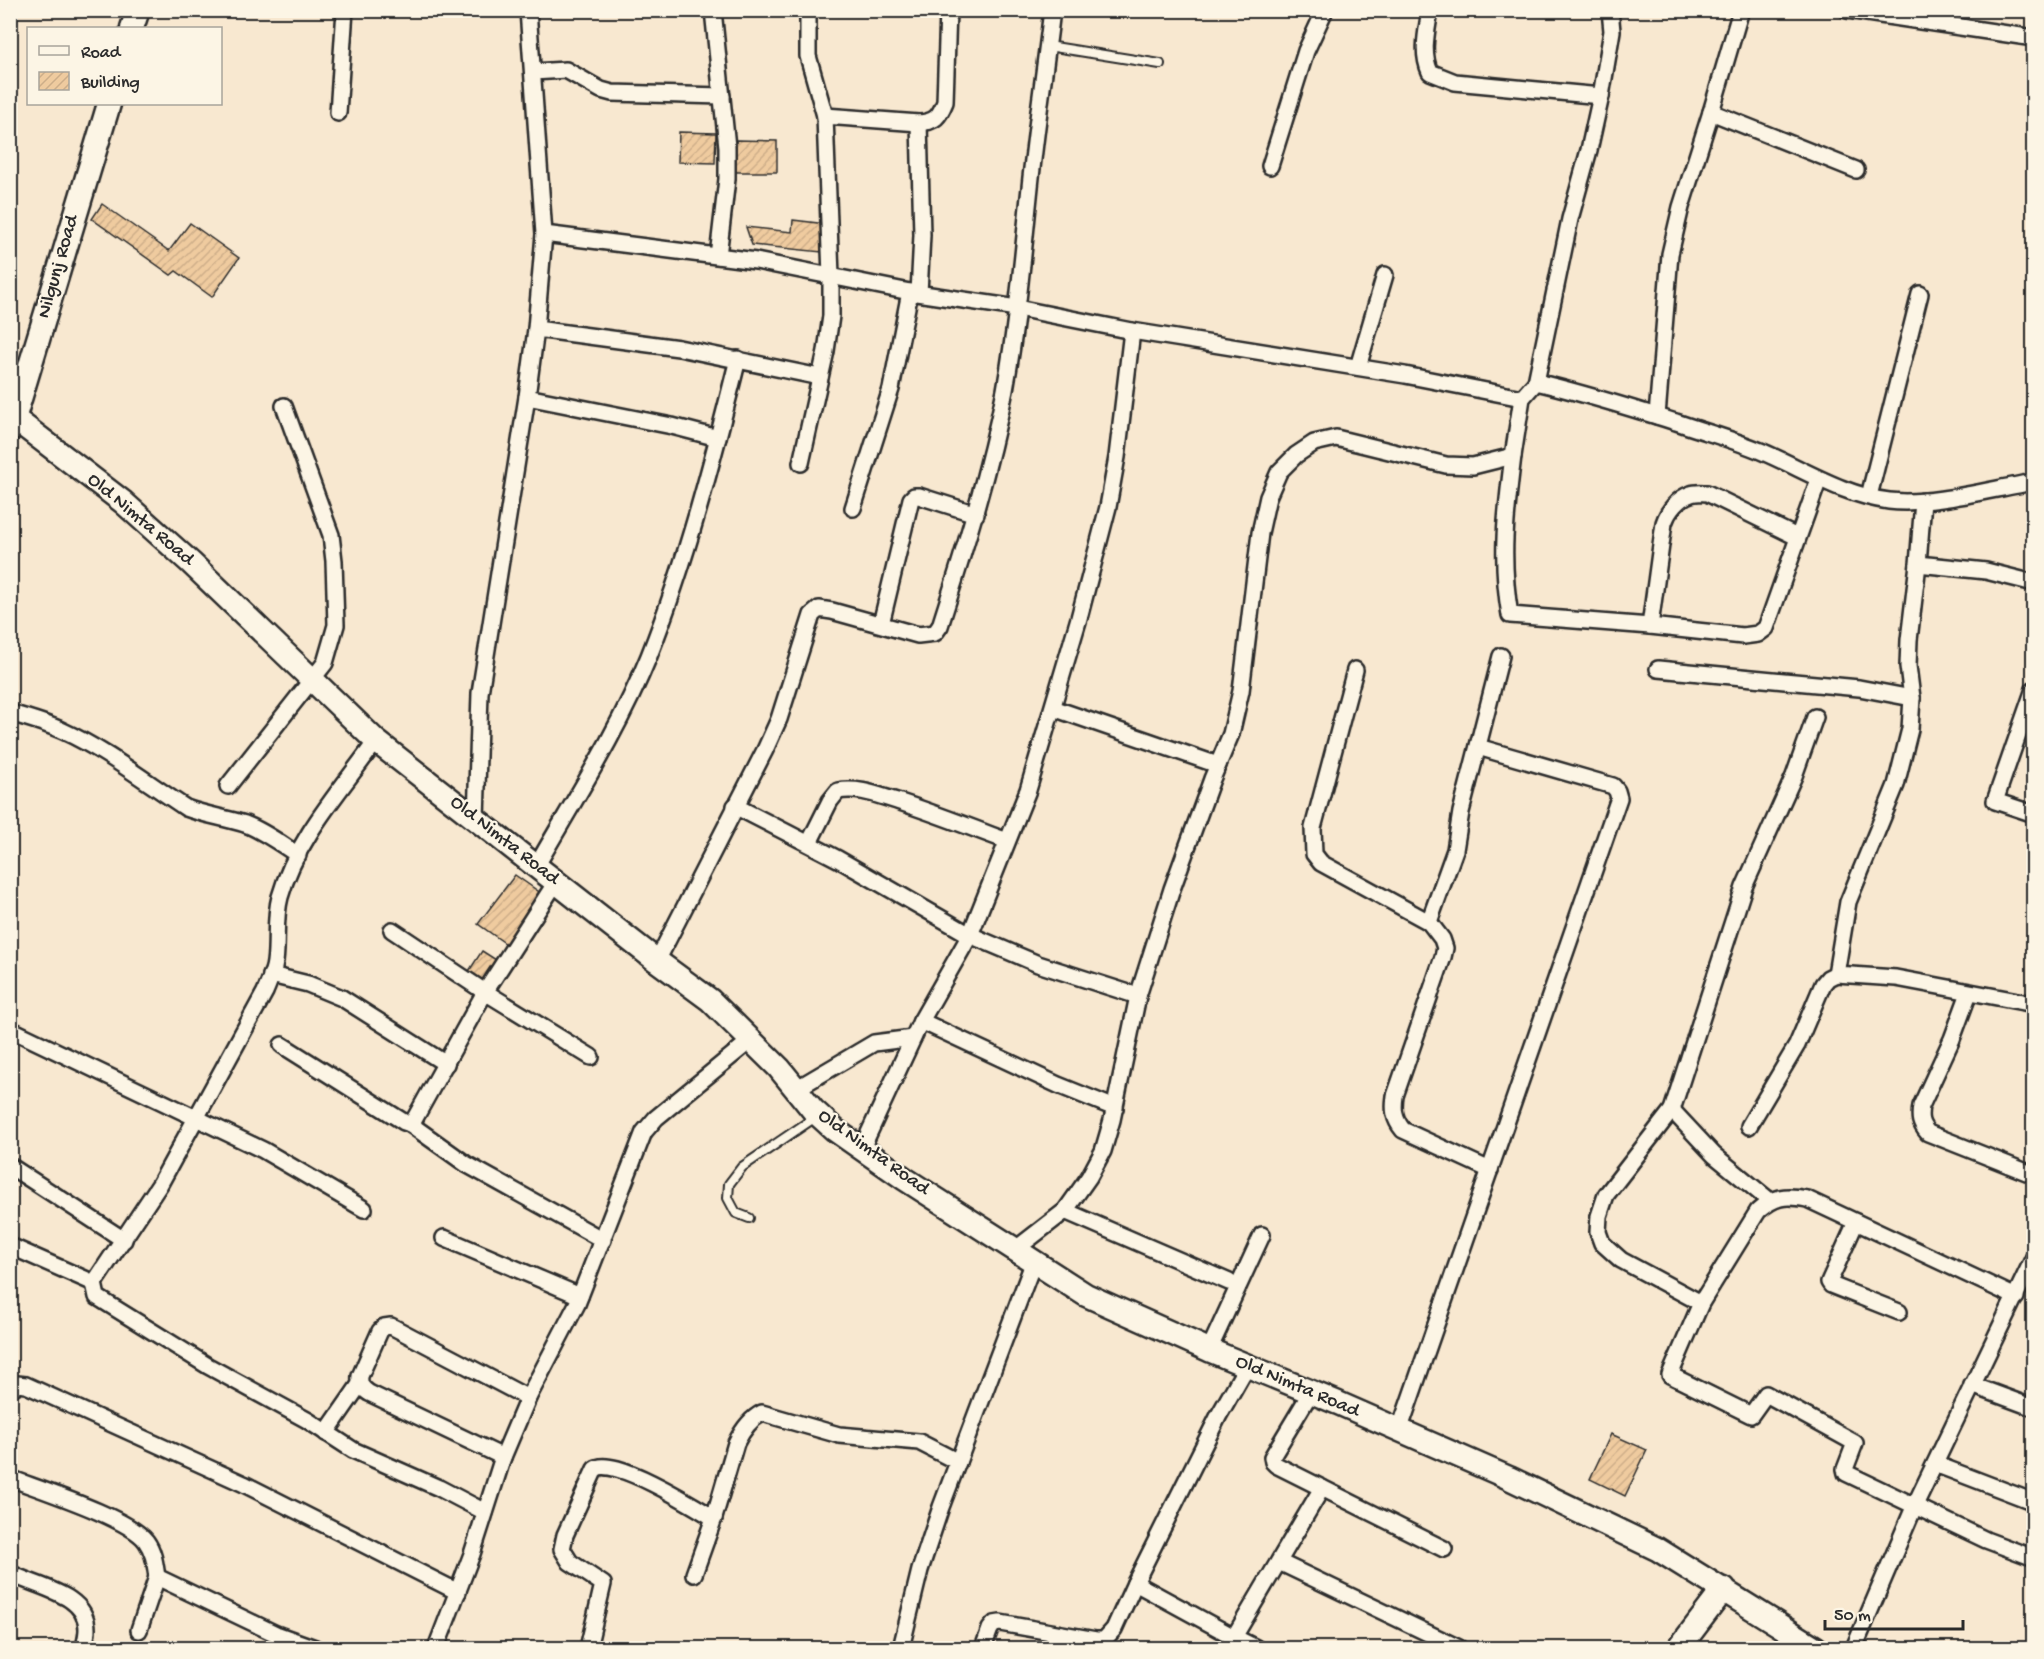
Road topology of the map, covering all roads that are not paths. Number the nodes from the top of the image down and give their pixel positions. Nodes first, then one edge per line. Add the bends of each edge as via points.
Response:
1 (138, 10) edge
2 (345, 10) edge
3 (528, 10) edge
4 (713, 10) edge
5 (808, 10) edge
6 (948, 10) edge
7 (1052, 10) edge
8 (1325, 10) edge
9 (1430, 10) edge
10 (1610, 10) edge
11 (1741, 10) edge
12 (1847, 10) edge
13 (1875, 13) edge
14 (132, 27) edge
15 (2034, 38) edge
16 (1048, 46) junction
17 (1160, 64) dead end
18 (533, 72) junction
19 (722, 96) junction
20 (1601, 96) junction
21 (109, 105) edge
22 (1711, 112) junction
23 (338, 113) dead end
24 (825, 116) junction
25 (919, 123) junction
26 (1270, 166) dead end
27 (1856, 170) dead end
28 (544, 234) junction
29 (718, 256) junction
30 (1385, 275) dead end
31 (831, 276) junction
32 (914, 292) junction
33 (1920, 294) dead end
34 (1017, 308) junction
35 (536, 329) junction
36 (1132, 331) junction
37 (738, 359) junction
38 (1358, 367) junction
39 (820, 377) junction
40 (1536, 382) junction
41 (527, 397) junction
42 (1522, 398) junction
43 (284, 406) dead end
44 (1656, 416) junction
45 (12, 420) edge
46 (718, 438) junction
47 (1513, 456) junction
48 (801, 463) dead end
49 (1819, 479) junction
50 (2034, 482) edge
51 (1869, 496) junction
52 (1923, 501) junction
53 (853, 508) dead end
54 (976, 514) junction
55 (1797, 537) junction
56 (1918, 564) junction
57 (2034, 583) edge
58 (881, 624) junction
59 (1650, 626) junction
60 (1501, 656) dead end
61 (1659, 669) dead end
62 (1355, 670) dead end
63 (313, 680) junction
64 (2034, 690) edge
65 (1912, 698) junction
66 (1053, 708) junction
67 (10, 713) edge
68 (1815, 717) dead end
69 (376, 741) junction
70 (1478, 747) junction
71 (1218, 765) junction
72 (228, 786) dead end
73 (735, 806) junction
74 (2034, 814) edge
75 (476, 819) junction
76 (1007, 841) junction
77 (809, 843) junction
78 (298, 855) junction
79 (537, 865) junction
80 (556, 882) junction
81 (1429, 922) junction
82 (392, 930) dead end
83 (970, 935) junction
84 (657, 961) junction
85 (1836, 974) junction
86 (271, 975) junction
87 (485, 992) junction
88 (1969, 993) junction
89 (1138, 996) junction
90 (2034, 1004) edge
91 (921, 1021) junction
92 (10, 1029) edge
93 (913, 1038) junction
94 (751, 1040) junction
95 (282, 1045) dead end
96 (591, 1057) dead end
97 (446, 1064) junction
98 (796, 1089) junction
99 (1115, 1108) junction
100 (1672, 1110) junction
101 (818, 1115) junction
102 (196, 1118) junction
103 (410, 1124) junction
104 (1749, 1126) dead end
105 (862, 1148) junction
106 (10, 1166) edge
107 (1490, 1170) junction
108 (2034, 1175) edge
109 (1770, 1201) junction
110 (364, 1209) dead end
111 (1065, 1211) junction
112 (749, 1218) dead end
113 (1856, 1222) junction
114 (1262, 1235) dead end
115 (444, 1238) dead end
116 (124, 1240) junction
117 (603, 1240) junction
118 (10, 1246) edge
119 (1025, 1255) junction
120 (2034, 1257) edge
121 (1229, 1281) dead end
122 (94, 1283) junction
123 (580, 1296) junction
124 (2016, 1297) junction
125 (1701, 1303) junction
126 (1899, 1312) dead end
127 (1209, 1350) junction
128 (1247, 1366) junction
129 (360, 1384) junction
130 (1972, 1385) junction
131 (10, 1390) edge
132 (1311, 1392) junction
133 (528, 1398) junction
134 (2034, 1408) edge
135 (1399, 1431) junction
136 (326, 1433) junction
137 (503, 1457) junction
138 (958, 1462) junction
139 (1935, 1464) junction
140 (10, 1478) edge
141 (1322, 1488) junction
142 (2034, 1502) edge
143 (1915, 1505) junction
144 (485, 1512) junction
145 (714, 1518) junction
146 (1444, 1549) dead end
147 (2034, 1558) edge
148 (1279, 1562) junction
149 (10, 1573) edge
150 (694, 1574) dead end
151 (157, 1577) junction
152 (1135, 1584) junction
153 (1724, 1589) junction
154 (458, 1592) junction
155 (139, 1630) dead end
156 (1231, 1643) edge
157 (285, 1644) edge
158 (84, 1648) edge
159 (315, 1648) edge
160 (436, 1648) edge
161 (588, 1648) edge
162 (901, 1648) edge
163 (983, 1648) edge
164 (1256, 1648) edge
165 (1459, 1648) edge
166 (1679, 1648) edge
167 (1816, 1648) edge
168 (1854, 1648) edge

1 - 14 street
2 - 23 street
3 - 18 street
4 - 19 street
5 - 24 street via 808,56
6 - 25 street via 945,102 934,121
7 - 16 street
8 - 26 street via 1306,51
9 - 20 street via 1425,50 1430,72 1455,82
10 - 20 street via 1612,31
11 - 22 street
12 - 13 street
13 - 15 street
16 - 17 lane
16 - 34 street
18 - 19 street via 566,70 612,93
18 - 28 street
19 - 29 street via 727,179
20 - 40 street via 1569,219
21 - 45 street, Nilgunj Road
22 - 27 street
22 - 44 street via 1670,254
24 - 25 street
24 - 31 street
25 - 32 street via 922,235
28 - 29 street
28 - 35 street
29 - 31 street
30 - 38 street
31 - 32 street
31 - 39 street via 829,336
32 - 34 street
32 - 53 street via 891,389
33 - 51 street
34 - 36 street
34 - 54 street via 1005,389
35 - 37 street
35 - 41 street
36 - 38 street
36 - 66 street via 1108,507
37 - 39 street
37 - 46 street
38 - 42 street
39 - 48 street
40 - 42 street
40 - 44 street
41 - 46 street
41 - 75 street via 480,693
42 - 47 street
43 - 63 street via 331,535 334,561 336,625 325,663
44 - 49 street via 1762,452
45 - 63 street, Old Nimta Road via 123,502
46 - 79 street via 684,559 649,656 614,731
47 - 59 street via 1503,537 1510,615
47 - 71 street via 1473,466 1446,465 1336,438 1314,443 1279,472 1268,497 1260,533 1241,691 1231,735
49 - 51 street
49 - 55 street
50 - 52 street
51 - 52 street via 1890,501
52 - 56 street
54 - 58 street via 935,633 918,635
54 - 58 street via 914,496
55 - 59 street via 1772,617 1758,634 1743,636
55 - 59 street via 1707,493 1691,494 1668,512 1664,523
56 - 57 street via 1986,571
56 - 65 street via 1908,655
58 - 73 street via 819,609 812,615 779,719
60 - 70 street
61 - 65 street via 1859,688
62 - 81 street via 1313,828 1314,854 1321,863
63 - 69 street, Old Nimta Road
63 - 72 street
64 - 74 street via 1995,801
65 - 85 street via 1905,751 1881,825 1848,902
66 - 71 street
66 - 76 street via 1028,790
67 - 78 street via 65,732 186,808 261,831
68 - 100 street via 1794,776 1744,887
69 - 75 street, Old Nimta Road
69 - 78 street
70 - 81 street via 1455,850
70 - 107 street via 1613,786 1619,798
71 - 89 street
73 - 77 street
73 - 84 street
75 - 79 street, Old Nimta Road
76 - 77 street via 935,813 848,789 838,791 830,801
76 - 83 street
77 - 83 street
78 - 86 street via 276,912
79 - 80 street, Old Nimta Road
80 - 84 street, Old Nimta Road
80 - 87 street
81 - 107 street via 1445,948 1395,1096 1395,1121 1403,1130
82 - 87 street
83 - 89 street via 1038,964
83 - 91 street
84 - 94 street, Old Nimta Road via 710,1000
85 - 88 street via 1896,978
85 - 104 street via 1823,984 1797,1045
86 - 97 street via 342,998
86 - 102 street via 254,1017
87 - 96 street
87 - 97 street
88 - 90 street
88 - 108 street via 1921,1106 1921,1125 1928,1133
89 - 99 street
91 - 93 street
91 - 99 street via 1058,1086
92 - 102 street
93 - 98 street via 874,1042
93 - 105 street
94 - 98 street, Old Nimta Road
94 - 117 street via 644,1132
95 - 103 street
97 - 103 street
98 - 101 street, Old Nimta Road
99 - 111 street via 1102,1151
100 - 109 street via 1714,1155
100 - 125 street via 1606,1195 1598,1232 1602,1243 1621,1260
101 - 105 street, Old Nimta Road
101 - 112 lane via 742,1167 729,1184 728,1198 736,1213
102 - 110 street via 264,1150
102 - 116 street
103 - 117 street via 466,1164
105 - 119 street, Old Nimta Road
106 - 116 street
107 - 135 street
109 - 113 street via 1788,1196 1807,1199
109 - 125 street via 1758,1211
111 - 119 street
111 - 121 street
113 - 124 street
113 - 126 street via 1829,1282
114 - 127 street
115 - 123 street
116 - 122 street
117 - 123 street
118 - 122 street
119 - 127 street, Old Nimta Road via 1086,1295
119 - 138 street
120 - 124 street
122 - 136 street via 97,1297
123 - 133 street
124 - 130 street
125 - 143 street via 1670,1375 1751,1414 1766,1394 1855,1443 1846,1473
127 - 128 street, Old Nimta Road
128 - 132 street, Old Nimta Road
128 - 152 street
129 - 133 street via 380,1331 391,1326
129 - 136 street
129 - 137 street via 369,1393
130 - 134 street
130 - 139 street
131 - 154 street via 17,1384 26,1385 112,1423 244,1484
132 - 135 street, Old Nimta Road
132 - 141 street via 1272,1457 1276,1465
133 - 137 street
135 - 153 street, Old Nimta Road via 1509,1478 1657,1549
136 - 144 street via 353,1450
137 - 144 street
138 - 145 street via 919,1442 839,1435 762,1413 740,1435
138 - 162 street via 920,1570
139 - 142 street
139 - 143 street
140 - 151 street via 112,1517 138,1533 151,1550
141 - 146 street
141 - 148 street
143 - 147 street via 1994,1544
143 - 168 street
144 - 154 street
145 - 150 street
145 - 161 street via 622,1470 605,1465 595,1469 562,1549 570,1563 603,1584
148 - 156 street
148 - 165 street
149 - 158 street via 74,1602 86,1621
151 - 155 street
151 - 157 street
152 - 156 street
152 - 163 street via 1114,1629 1104,1640 1000,1623 990,1629
153 - 166 street
153 - 167 street, Old Nimta Road
154 - 160 street
156 - 164 street
157 - 159 street

